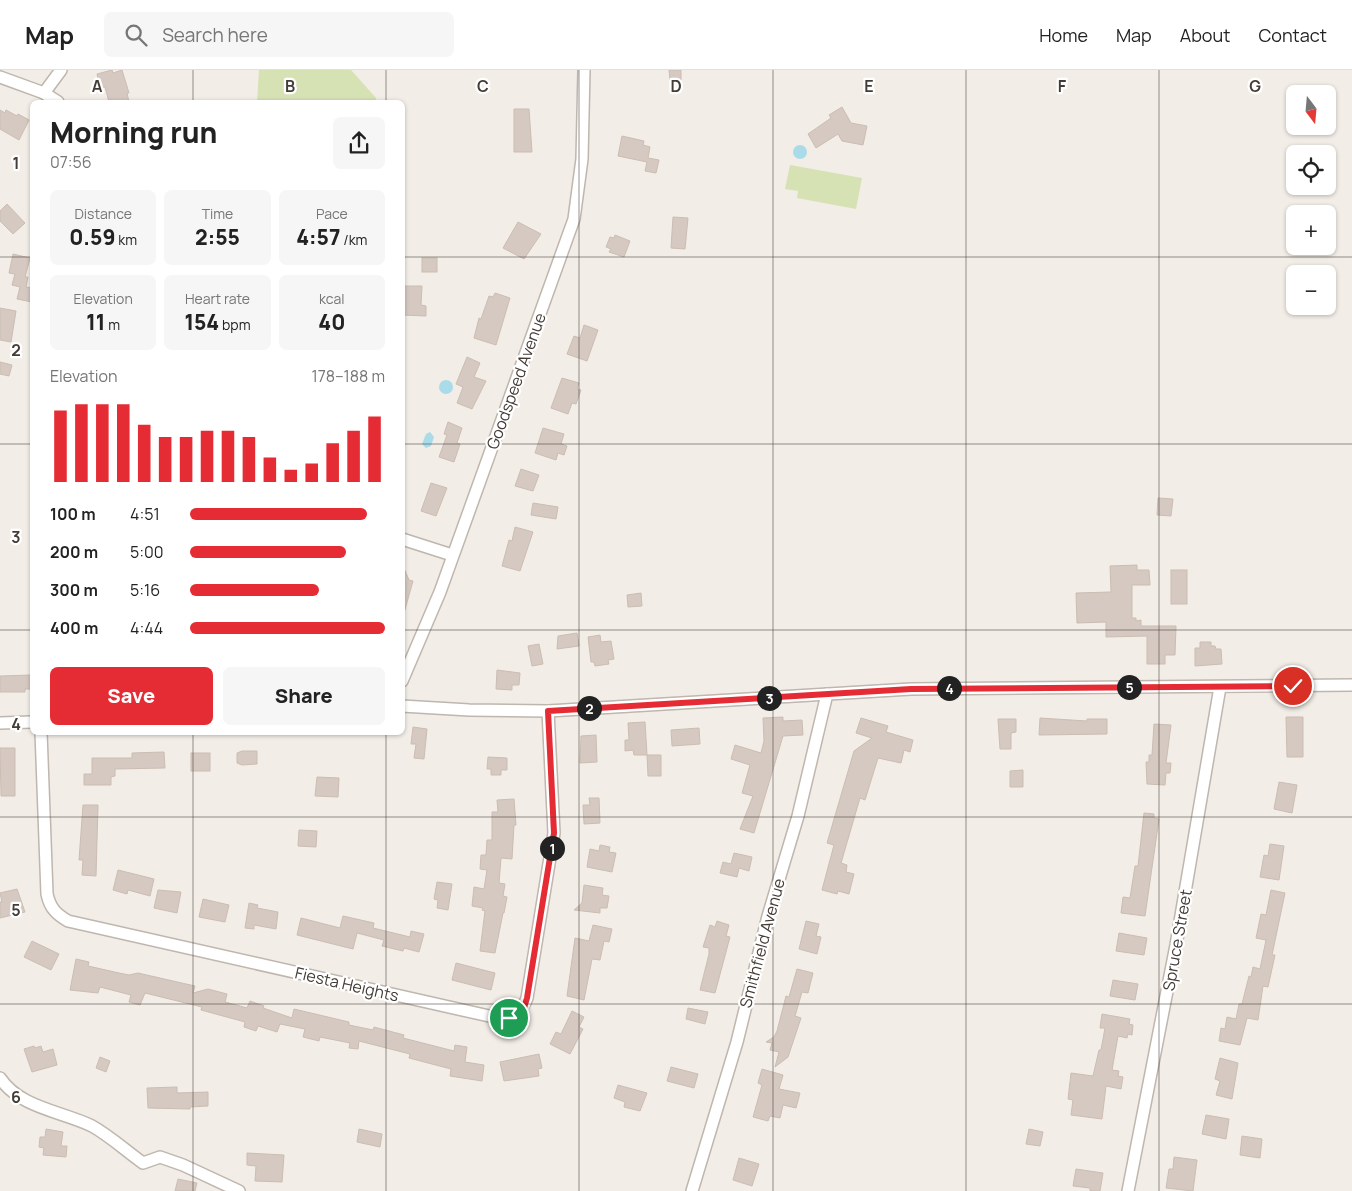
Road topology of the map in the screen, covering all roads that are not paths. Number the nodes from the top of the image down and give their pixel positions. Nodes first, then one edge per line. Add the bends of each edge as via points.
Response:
1 (61, 70) edge
2 (584, 70) edge
3 (0, 77) edge
4 (44, 92) junction
5 (55, 100) edge
6 (405, 540) edge
7 (452, 555) junction
8 (405, 674) edge
9 (1352, 685) edge
10 (1220, 687) junction
11 (827, 694) junction
12 (405, 706) edge
13 (548, 711) junction
14 (30, 722) edge
15 (0, 723) edge
16 (41, 735) edge
17 (0, 1078) edge
18 (239, 1191) edge
19 (692, 1191) edge
20 (1128, 1191) edge

1 - 4 street
2 - 7 street, Goodspeed Avenue via 582,159 574,219
3 - 4 street
4 - 5 street
6 - 7 street
7 - 8 street, Goodspeed Avenue
9 - 10 street
10 - 11 street via 974,688
10 - 20 street, Spruce Street via 1176,945
11 - 13 street
11 - 19 street, Smithfield Avenue via 798,816 768,916 730,1068
12 - 13 street
13 - 16 street, Fiesta Heights via 553,840 527,998 524,1008 509,1018 78,923 60,916 53,910 46,894
14 - 15 street
17 - 18 street via 18,1097 94,1127 143,1162 160,1157

